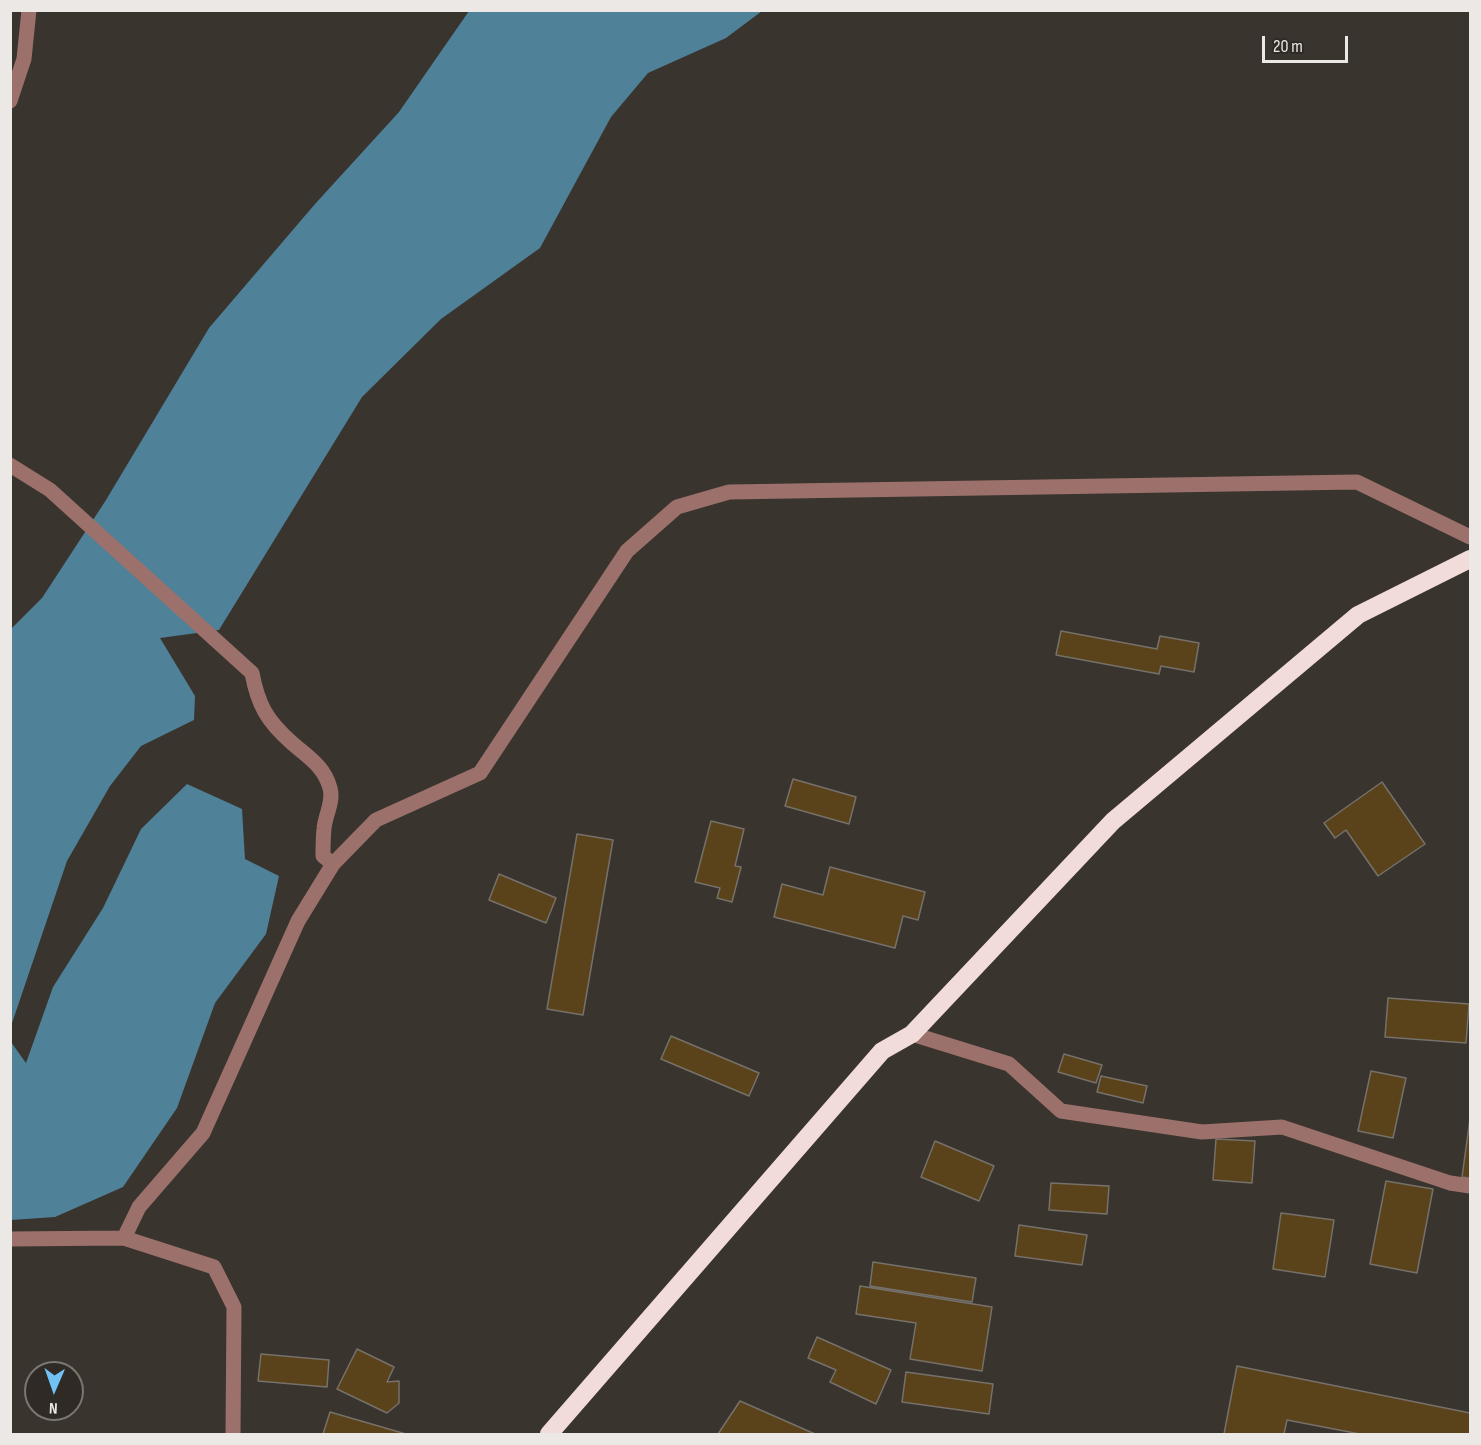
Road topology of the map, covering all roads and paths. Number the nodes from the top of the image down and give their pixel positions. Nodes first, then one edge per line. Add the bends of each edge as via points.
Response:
1 (29, 10) edge
2 (10, 101) edge
3 (10, 465) edge
4 (1470, 537) edge
5 (1470, 560) edge
6 (333, 864) junction
7 (912, 1034) junction
8 (1470, 1186) edge
9 (124, 1238) junction
10 (10, 1239) edge
11 (233, 1434) edge
12 (549, 1434) edge

1 - 2 street via 24,59
3 - 6 street via 50,490 252,673 256,698 267,716 325,774 331,790 323,856
4 - 6 street via 1357,482 729,492 678,507 627,551 480,772 376,820
5 - 7 highway via 1358,615 1113,822
6 - 9 street via 298,921 202,1133 139,1207
7 - 8 street via 1009,1064 1061,1111 1202,1132 1282,1127 1450,1183
7 - 12 highway via 882,1051
9 - 10 street
9 - 11 street via 214,1267 234,1307

